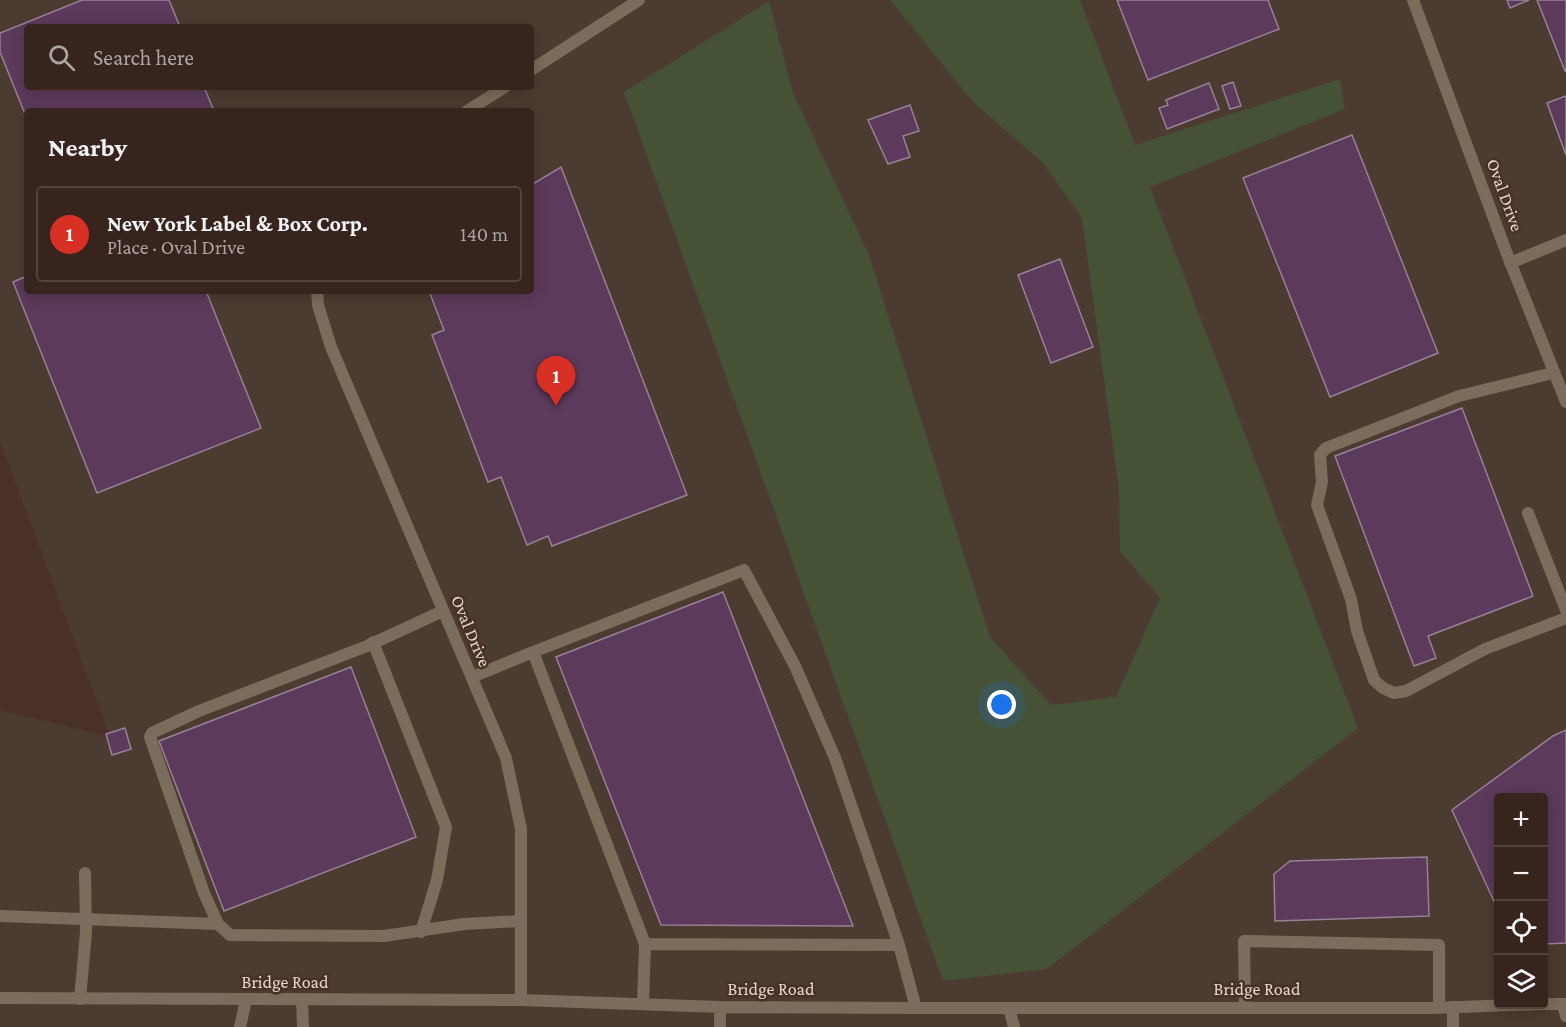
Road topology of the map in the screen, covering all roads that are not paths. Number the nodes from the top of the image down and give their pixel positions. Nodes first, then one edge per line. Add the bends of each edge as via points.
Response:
1 (639, 0) edge
2 (1413, 0) edge
3 (534, 68) edge
4 (500, 90) edge
5 (473, 108) edge
6 (1566, 240) edge
7 (1510, 263) junction
8 (317, 294) edge
9 (1553, 373) junction
10 (1566, 402) edge
11 (1528, 513) dead end
12 (1566, 610) edge
13 (443, 611) junction
14 (1566, 618) edge
15 (374, 642) junction
16 (533, 652) junction
17 (472, 677) junction
18 (85, 873) dead end
19 (0, 916) edge
20 (85, 918) junction
21 (521, 921) junction
22 (218, 924) junction
23 (421, 932) junction
24 (645, 944) junction
25 (899, 945) junction
26 (0, 998) edge
27 (80, 999) junction
28 (246, 1000) junction
29 (302, 1000) junction
30 (521, 1000) junction
31 (643, 1004) junction
32 (1548, 1004) edge
33 (1565, 1004) edge
34 (1494, 1006) edge
35 (720, 1007) junction
36 (1245, 1007) junction
37 (1453, 1007) junction
38 (916, 1008) junction
39 (1009, 1008) junction
40 (1439, 1008) junction
41 (1566, 1017) edge
42 (240, 1027) edge
43 (303, 1027) edge
44 (720, 1027) edge
45 (1014, 1027) edge
46 (1453, 1027) edge

1 - 3 street
2 - 7 street, Oval Drive
4 - 5 street
6 - 7 street
7 - 9 street, Oval Drive
8 - 13 street, Oval Drive via 331,347
9 - 10 street, Oval Drive
9 - 14 street via 1459,396 1326,448 1320,455 1322,482 1317,505 1351,599 1374,680 1394,693 1406,691 1485,649
11 - 12 street
13 - 15 street
13 - 17 street, Oval Drive
15 - 22 street via 199,711 151,735
15 - 23 street via 446,827 437,880
16 - 17 street
16 - 24 street
16 - 25 street via 744,570 795,666 835,758
17 - 21 street, Oval Drive via 506,758 521,830
18 - 20 street
19 - 20 street
20 - 22 street
20 - 27 street
21 - 23 street via 464,924
21 - 30 street, Oval Drive
22 - 23 street via 236,936 355,937
24 - 25 street
24 - 31 street
25 - 38 street
26 - 27 street, Bridge Road
27 - 28 street, Bridge Road
28 - 29 street, Bridge Road
28 - 42 street
29 - 30 street, Bridge Road
29 - 43 street
30 - 31 street, Bridge Road
31 - 35 street, Bridge Road
32 - 33 street, Bridge Road
33 - 41 street
34 - 37 street, Bridge Road
35 - 38 street, Bridge Road
35 - 44 street
36 - 39 street, Bridge Road
36 - 40 street, Bridge Road
36 - 40 street via 1244,941 1439,945
37 - 40 street, Bridge Road
37 - 46 street
38 - 39 street, Bridge Road
39 - 45 street

